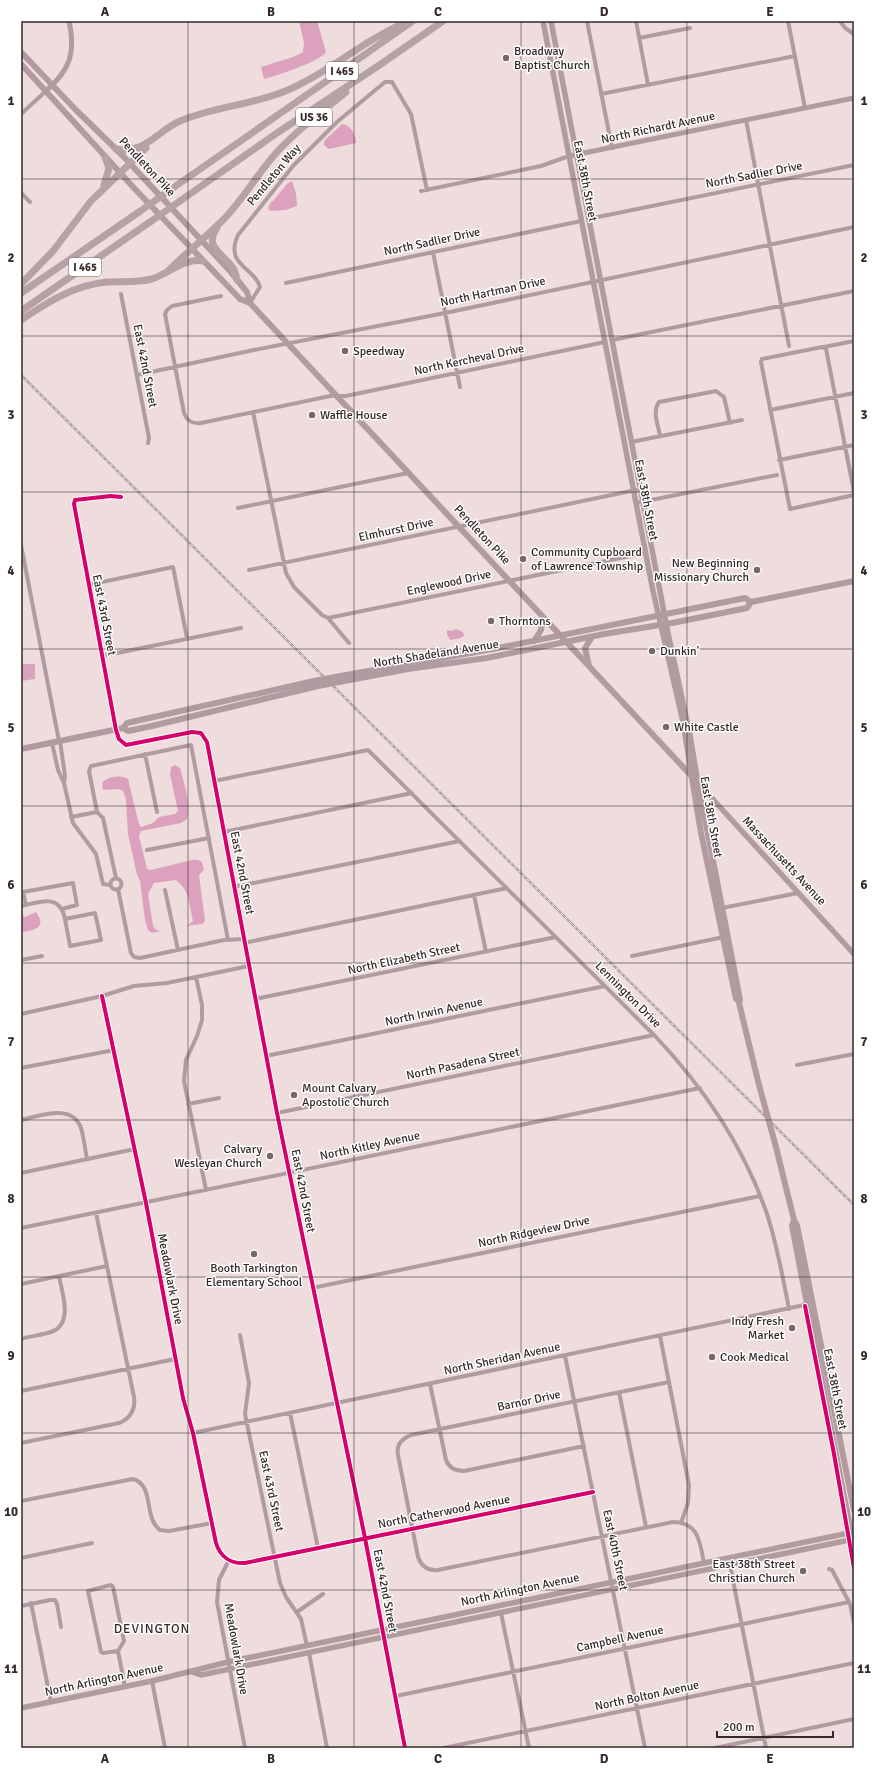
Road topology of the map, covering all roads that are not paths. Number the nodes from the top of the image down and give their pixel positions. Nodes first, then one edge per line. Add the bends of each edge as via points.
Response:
1 (69, 21) edge
2 (407, 21) edge
3 (413, 21) edge
4 (443, 21) edge
5 (543, 21) edge
6 (551, 21) edge
7 (587, 21) edge
8 (636, 21) edge
9 (788, 21) edge
10 (840, 21) edge
11 (690, 28) dead end
12 (854, 34) edge
13 (639, 38) junction
14 (21, 52) edge
15 (795, 56) junction
16 (21, 64) edge
17 (381, 64) junction
18 (52, 85) junction
19 (648, 85) junction
20 (46, 91) junction
21 (601, 94) junction
22 (854, 98) edge
23 (805, 108) junction
24 (21, 114) edge
25 (746, 120) junction
26 (154, 138) junction
27 (612, 148) junction
28 (116, 149) junction
29 (577, 154) junction
30 (569, 156) junction
31 (104, 157) junction
32 (130, 163) junction
33 (854, 165) edge
34 (120, 173) junction
35 (758, 184) junction
36 (103, 187) junction
37 (427, 190) junction
38 (421, 191) dead end
39 (21, 193) edge
40 (30, 202) dead end
41 (588, 219) junction
42 (581, 221) junction
43 (220, 223) junction
44 (854, 227) edge
45 (201, 240) junction
46 (770, 244) junction
47 (191, 249) junction
48 (433, 252) junction
49 (203, 261) junction
50 (168, 271) junction
51 (237, 280) junction
52 (600, 280) junction
53 (593, 281) junction
54 (286, 282) dead end
55 (21, 284) edge
56 (854, 291) edge
57 (21, 293) edge
58 (121, 294) dead end
59 (221, 296) dead end
60 (250, 302) junction
61 (781, 306) junction
62 (21, 311) edge
63 (445, 313) junction
64 (21, 320) edge
65 (612, 340) junction
66 (854, 341) edge
67 (605, 342) junction
68 (288, 344) junction
69 (789, 346) dead end
70 (824, 347) junction
71 (175, 367) junction
72 (458, 372) junction
73 (137, 375) junction
74 (460, 387) dead end
75 (854, 393) edge
76 (336, 396) junction
77 (836, 396) junction
78 (770, 410) junction
79 (253, 412) junction
80 (742, 420) dead end
81 (730, 423) junction
82 (660, 436) junction
83 (631, 442) junction
84 (148, 443) dead end
85 (854, 445) edge
86 (845, 447) junction
87 (780, 460) junction
88 (408, 473) junction
89 (777, 475) dead end
90 (640, 489) junction
91 (633, 491) junction
92 (854, 492) edge
93 (121, 496) dead end
94 (854, 496) edge
95 (270, 500) junction
96 (642, 502) junction
97 (636, 503) junction
98 (238, 508) dead end
99 (459, 527) junction
100 (21, 545) edge
101 (645, 553) junction
102 (283, 564) junction
103 (249, 570) dead end
104 (508, 581) junction
105 (854, 581) edge
106 (88, 584) junction
107 (751, 602) junction
108 (665, 615) junction
109 (658, 616) junction
110 (543, 617) junction
111 (328, 618) junction
112 (663, 624) junction
113 (241, 628) dead end
114 (560, 636) junction
115 (592, 636) junction
116 (187, 638) junction
117 (534, 641) junction
118 (566, 642) junction
119 (349, 643) dead end
120 (102, 656) junction
121 (590, 668) junction
122 (348, 677) junction
123 (116, 730) junction
124 (59, 741) junction
125 (52, 743) junction
126 (21, 749) edge
127 (145, 754) junction
128 (692, 778) junction
129 (214, 781) junction
130 (64, 783) junction
131 (698, 783) junction
132 (412, 793) junction
133 (97, 812) junction
134 (157, 812) dead end
135 (71, 817) junction
136 (224, 832) junction
137 (209, 838) junction
138 (460, 841) junction
139 (146, 850) dead end
140 (116, 878) junction
141 (110, 885) junction
142 (234, 887) junction
143 (118, 888) junction
144 (507, 888) junction
145 (165, 890) dead end
146 (798, 893) junction
147 (474, 895) junction
148 (26, 905) junction
149 (21, 906) edge
150 (722, 908) junction
151 (62, 909) junction
152 (65, 919) junction
153 (556, 937) junction
154 (724, 937) junction
155 (228, 940) junction
156 (244, 941) junction
157 (178, 950) junction
158 (486, 952) junction
159 (854, 954) edge
160 (42, 956) dead end
161 (632, 956) dead end
162 (21, 960) edge
163 (249, 966) junction
164 (196, 977) junction
165 (605, 986) junction
166 (102, 996) junction
167 (255, 999) junction
168 (739, 1003) junction
169 (21, 1014) edge
170 (654, 1035) junction
171 (114, 1050) junction
172 (854, 1054) edge
173 (266, 1056) junction
174 (797, 1065) dead end
175 (21, 1068) edge
176 (700, 1088) junction
177 (219, 1098) dead end
178 (188, 1104) junction
179 (277, 1113) junction
180 (21, 1120) edge
181 (134, 1149) junction
182 (87, 1159) junction
183 (21, 1173) edge
184 (290, 1173) junction
185 (206, 1190) junction
186 (760, 1196) junction
187 (146, 1203) junction
188 (96, 1213) junction
189 (21, 1228) edge
190 (107, 1266) junction
191 (59, 1276) junction
192 (21, 1284) edge
193 (312, 1288) junction
194 (811, 1304) junction
195 (790, 1309) junction
196 (240, 1335) dead end
197 (660, 1336) junction
198 (21, 1339) edge
199 (565, 1356) junction
200 (175, 1359) junction
201 (129, 1369) junction
202 (669, 1382) junction
203 (430, 1384) junction
204 (21, 1391) edge
205 (619, 1392) junction
206 (575, 1401) junction
207 (336, 1403) junction
208 (290, 1413) junction
209 (247, 1422) junction
210 (439, 1429) junction
211 (193, 1433) junction
212 (21, 1444) edge
213 (584, 1446) junction
214 (593, 1492) junction
215 (21, 1501) edge
216 (854, 1510) edge
217 (212, 1523) junction
218 (681, 1523) junction
219 (646, 1527) junction
220 (413, 1528) junction
221 (602, 1536) junction
222 (853, 1536) edge
223 (365, 1538) junction
224 (92, 1543) dead end
225 (318, 1548) junction
226 (854, 1548) edge
227 (275, 1557) junction
228 (21, 1558) edge
229 (229, 1560) junction
230 (704, 1563) junction
231 (730, 1565) junction
232 (829, 1569) dead end
233 (612, 1582) junction
234 (613, 1590) junction
235 (323, 1594) dead end
236 (849, 1602) junction
237 (32, 1604) junction
238 (21, 1606) edge
239 (297, 1612) junction
240 (501, 1613) junction
241 (854, 1623) edge
242 (741, 1624) junction
243 (61, 1627) dead end
244 (383, 1630) junction
245 (384, 1637) junction
246 (307, 1646) junction
247 (625, 1648) junction
248 (118, 1651) junction
249 (309, 1653) junction
250 (228, 1662) junction
251 (854, 1663) edge
252 (229, 1669) junction
253 (513, 1671) junction
254 (192, 1672) junction
255 (152, 1681) junction
256 (753, 1684) junction
257 (125, 1687) junction
258 (396, 1696) junction
259 (51, 1702) junction
260 (21, 1708) edge
261 (637, 1708) junction
262 (854, 1719) edge
263 (525, 1731) junction
264 (764, 1738) junction
265 (165, 1748) edge
266 (245, 1748) edge
267 (327, 1748) edge
268 (405, 1748) edge
269 (444, 1748) edge
270 (529, 1748) edge
271 (645, 1748) edge
272 (715, 1748) edge
273 (766, 1748) edge

1 - 18 street via 72,37 70,61
2 - 26 highway via 290,89 190,117 174,124
3 - 57 highway, I 465, bridge
4 - 17 highway, I 465
5 - 30 main road, East 38th Street
6 - 29 main road, East 38th Street
7 - 21 street
8 - 13 street
9 - 15 street
10 - 12 street
11 - 13 street
13 - 19 street
14 - 18 main road, Pendleton Pike
15 - 19 street
15 - 23 street
16 - 20 main road, Pendleton Pike
17 - 43 highway, US 36 via 312,118 286,142
17 - 62 highway, I 465, bridge
18 - 20 street
18 - 28 main road, Pendleton Pike
19 - 21 street
20 - 24 street
20 - 31 main road, Pendleton Pike
21 - 27 street
22 - 23 street, North Richardt Avenue
23 - 25 street, North Richardt Avenue
25 - 27 street, North Richardt Avenue
25 - 35 street
26 - 28 highway via 136,150
26 - 32 highway
27 - 29 street, North Richardt Avenue
28 - 32 main road, Pendleton Pike
29 - 30 street, North Richardt Avenue
29 - 41 main road, East 38th Street
30 - 37 street, North Richardt Avenue via 541,166
30 - 42 main road, East 38th Street
31 - 34 main road, Pendleton Pike
31 - 36 highway via 109,168
32 - 34 highway
32 - 45 main road, Pendleton Pike
33 - 35 street, North Sadlier Drive
34 - 36 highway
34 - 47 main road, Pendleton Pike
35 - 41 street, North Sadlier Drive
35 - 46 street
36 - 55 highway via 53,251
37 - 38 street, North Richardt Avenue
37 - 60 street, Pendleton Way via 411,114 390,82 383,83 330,129 293,166 241,231 235,244 236,257 261,287
39 - 40 street
41 - 52 main road, East 38th Street
42 - 48 street, North Sadlier Drive
42 - 53 main road, East 38th Street
43 - 45 highway, US 36
43 - 51 highway via 212,243 234,268
44 - 46 street, North Hartman Drive
45 - 47 highway, US 36
45 - 51 main road, Pendleton Pike
46 - 52 street, North Hartman Drive
46 - 61 street
47 - 49 main road, Pendleton Pike
47 - 50 highway
48 - 54 street, North Sadlier Drive
48 - 63 street
49 - 50 highway via 187,262
49 - 60 main road, Pendleton Pike via 240,299
50 - 64 highway via 145,280 107,282 77,288 57,297
51 - 60 main road, Pendleton Pike via 247,292
52 - 53 street, North Hartman Drive
52 - 65 main road, East 38th Street
53 - 63 street, North Hartman Drive
53 - 67 main road, East 38th Street
56 - 61 street
58 - 73 street, East 42nd Street
59 - 71 street via 173,305 167,310 165,316
60 - 68 main road, Pendleton Pike
61 - 65 street
61 - 69 street
63 - 68 street, North Hartman Drive
63 - 72 street
65 - 83 main road, East 38th Street
66 - 70 street
67 - 72 street, North Kercheval Drive
67 - 91 main road, East 38th Street
68 - 71 street, North Hartman Drive
68 - 76 main road, Pendleton Pike
70 - 77 street via 827,350
70 - 78 street via 762,360
71 - 73 street, North Hartman Drive
71 - 79 street via 186,418 191,422 200,424
72 - 74 street
72 - 76 street, North Kercheval Drive
73 - 84 street, East 42nd Street
75 - 77 street
76 - 79 street, North Kercheval Drive
76 - 88 main road, Pendleton Pike
77 - 78 street
77 - 86 street
78 - 87 street
79 - 95 street
80 - 81 street
81 - 82 street
81 - 82 street via 724,397 716,391 659,402 655,413
82 - 83 street
83 - 90 main road, East 38th Street
85 - 86 street
86 - 87 street
86 - 92 street
87 - 94 street via 790,509
88 - 95 street
88 - 99 main road, Pendleton Pike
89 - 96 street
90 - 91 street, Elmhurst Drive
90 - 96 main road, East 38th Street
91 - 97 main road, East 38th Street
91 - 99 street, Elmhurst Drive
93 - 106 street, East 43rd Street via 75,500
95 - 98 street
95 - 102 street
96 - 97 street
96 - 108 main road, East 38th Street
97 - 101 main road, East 38th Street
99 - 102 street, Elmhurst Drive
99 - 104 main road, Pendleton Pike
100 - 124 street
101 - 104 street, Englewood Drive
101 - 109 main road, East 38th Street
102 - 103 street, Elmhurst Drive
102 - 111 street via 294,587
104 - 110 main road, Pendleton Pike
104 - 111 street, Englewood Drive
105 - 107 main road, North Shadeland Avenue
106 - 116 street via 173,567
106 - 120 street, East 43rd Street
107 - 108 main road, North Shadeland Avenue via 745,598
107 - 112 main road, North Shadeland Avenue via 746,608
108 - 109 main road, North Shadeland Avenue
108 - 112 main road, East 38th Street
109 - 112 main road, East 38th Street
109 - 114 main road, North Shadeland Avenue
110 - 114 main road, Pendleton Pike
110 - 117 main road via 542,630
111 - 119 street
112 - 115 main road, North Shadeland Avenue
112 - 128 main road, East 38th Street
112 - 131 main road, East 38th Street via 690,735
113 - 116 street
114 - 117 main road, North Shadeland Avenue
114 - 118 main road, Pendleton Pike
115 - 118 main road, North Shadeland Avenue
115 - 121 main road via 585,648
116 - 120 street
117 - 122 main road, North Shadeland Avenue
118 - 121 main road, Pendleton Pike
118 - 122 main road, North Shadeland Avenue via 487,658
120 - 123 street, East 43rd Street
121 - 128 main road, Pendleton Pike
122 - 123 main road, North Shadeland Avenue, bridge via 159,724 128,731 123,728
123 - 124 main road, North Shadeland Avenue
123 - 129 street, East 42nd Street via 119,740 126,745 192,732 201,733 207,742
124 - 125 main road, North Shadeland Avenue
124 - 130 street
125 - 126 main road, North Shadeland Avenue
125 - 130 street via 58,770
127 - 133 street via 90,767
127 - 134 street
127 - 137 street via 191,745
128 - 131 main road, Pendleton Pike
128 - 154 main road, East 38th Street via 701,833
129 - 132 street, Lennington Drive via 368,750
129 - 136 street, East 42nd Street
130 - 135 street
131 - 146 main road, Massachusetts Avenue
131 - 150 main road, East 38th Street
132 - 136 street
132 - 138 street, Lennington Drive
133 - 135 street
133 - 140 street via 103,818
135 - 141 street via 76,829 96,854 103,884
136 - 142 street, East 42nd Street
137 - 139 street
137 - 155 street
138 - 142 street
138 - 144 street, Lennington Drive
140 - 141 street
140 - 143 street via 121,883
141 - 143 street
142 - 156 street, East 42nd Street
143 - 157 street via 131,953 139,958
144 - 147 street
144 - 153 street, Lennington Drive
145 - 157 street
146 - 150 street
146 - 159 main road, Massachusetts Avenue
147 - 156 street
147 - 158 street
148 - 149 street
148 - 151 street via 48,901 57,903
148 - 151 street via 24,892 73,882 77,905
150 - 168 main road, East 38th Street
151 - 152 street
152 - 152 street via 95,913 101,940 70,946
153 - 158 street, North Elizabeth Street
153 - 165 street, Lennington Drive
154 - 161 street
154 - 168 main road, East 38th Street via 736,1001
155 - 156 street
155 - 157 street
156 - 163 street, East 42nd Street
158 - 167 street, North Elizabeth Street
160 - 162 street
163 - 164 street
163 - 167 street, East 42nd Street
164 - 166 street via 134,986
164 - 178 street via 202,1014 199,1030 185,1063 184,1081
165 - 170 street, Lennington Drive
165 - 173 street, North Irwin Avenue
166 - 169 street
166 - 171 street, Meadowlark Drive
167 - 173 street, East 42nd Street
168 - 194 main road, East 38th Street, bridge via 797,1225
170 - 176 street, Lennington Drive
170 - 179 street, North Pasadena Street
171 - 175 street
171 - 181 street, Meadowlark Drive
172 - 174 street
173 - 179 street, East 42nd Street
176 - 184 street, North Kitley Avenue
176 - 186 street, Lennington Drive via 733,1140
177 - 178 street
178 - 185 street
179 - 184 street, East 42nd Street
180 - 182 street via 58,1113 72,1116 81,1128
181 - 182 street
181 - 187 street, Meadowlark Drive
182 - 183 street
184 - 185 street, North Kitley Avenue
184 - 193 street, East 42nd Street
185 - 187 street, North Kitley Avenue
186 - 193 street, North Ridgeview Drive
186 - 195 street, Lennington Drive via 768,1216
187 - 188 street, North Kitley Avenue
187 - 200 street, Meadowlark Drive
188 - 189 street, North Kitley Avenue
188 - 190 street
190 - 191 street
190 - 201 street
191 - 192 street
191 - 198 street via 65,1310 62,1324 51,1332
193 - 207 street, East 42nd Street
194 - 195 street, North Sheridan Avenue
194 - 216 main road, East 38th Street
194 - 222 main road, East 38th Street
195 - 197 street, North Sheridan Avenue
196 - 209 street, East 43rd Street via 249,1383 245,1408
197 - 199 street, North Sheridan Avenue
197 - 202 street
199 - 203 street, North Sheridan Avenue
199 - 206 street, East 40th Street
200 - 201 street
200 - 211 street, Meadowlark Drive
201 - 204 street
201 - 212 street via 135,1404 130,1415 123,1421
202 - 205 street, Barnor Drive
202 - 218 street via 689,1485 688,1503
203 - 207 street, North Sheridan Avenue
203 - 210 street
205 - 206 street, Barnor Drive
205 - 219 street
206 - 210 street, Barnor Drive
206 - 213 street, East 40th Street
207 - 208 street, North Sheridan Avenue
207 - 223 street, East 42nd Street
208 - 209 street, North Sheridan Avenue
208 - 225 street
209 - 211 street, North Sheridan Avenue
209 - 227 street, East 43rd Street
210 - 213 street via 446,1460 455,1470 464,1471
210 - 220 street, Barnor Drive via 408,1436 398,1447
211 - 217 street, Meadowlark Drive
213 - 214 street, East 40th Street
214 - 220 street, North Catherwood Avenue
214 - 221 street, East 40th Street
215 - 217 street via 129,1479 139,1481 146,1490 152,1520 158,1529 169,1531
217 - 229 street, Meadowlark Drive via 218,1548
218 - 219 street via 670,1522
218 - 230 street via 690,1527 697,1535
219 - 221 street
220 - 221 street via 420,1562 426,1568 437,1570
220 - 223 street, North Catherwood Avenue
221 - 233 street, East 40th Street
222 - 226 main road, East 38th Street
222 - 230 main road, North Arlington Avenue
222 - 231 main road, North Arlington Avenue
223 - 225 street, North Catherwood Avenue
223 - 244 street, East 42nd Street
224 - 228 street
225 - 227 street, North Catherwood Avenue
227 - 229 street, North Catherwood Avenue via 245,1563
227 - 239 street, East 43rd Street via 283,1592
229 - 250 street, Meadowlark Drive via 219,1580 217,1599
230 - 233 main road, North Arlington Avenue
231 - 234 main road, North Arlington Avenue
231 - 242 street
232 - 236 street via 832,1570
233 - 234 street, East 40th Street
233 - 244 main road, North Arlington Avenue
234 - 240 main road, North Arlington Avenue
234 - 247 street, East 40th Street
235 - 239 street
236 - 241 street
236 - 242 street, Campbell Avenue
237 - 238 street
237 - 243 street via 54,1600
237 - 259 street
239 - 246 street, East 43rd Street via 303,1623
240 - 245 main road, North Arlington Avenue
240 - 253 street
242 - 247 street, Campbell Avenue
242 - 256 street
244 - 245 street, East 42nd Street
244 - 246 main road, North Arlington Avenue
245 - 249 main road, North Arlington Avenue
245 - 258 street, East 42nd Street
246 - 250 main road, North Arlington Avenue
247 - 253 street, Campbell Avenue
247 - 261 street, East 40th Street
248 - 248 street via 104,1654 101,1652 88,1592 90,1590 111,1585 113,1587 124,1639
248 - 257 street
249 - 252 main road, North Arlington Avenue
249 - 267 street
250 - 252 street, Meadowlark Drive
250 - 254 main road, North Arlington Avenue
251 - 256 street, North Bolton Avenue
252 - 254 main road, North Arlington Avenue via 201,1675
252 - 266 street, Meadowlark Drive
253 - 258 street, Campbell Avenue
253 - 263 street
254 - 255 main road, North Arlington Avenue
255 - 257 main road, North Arlington Avenue
255 - 265 street
256 - 261 street, North Bolton Avenue
256 - 264 street
257 - 259 main road, North Arlington Avenue
258 - 268 street, East 42nd Street
259 - 260 main road, North Arlington Avenue
261 - 263 street, North Bolton Avenue
261 - 271 street, East 40th Street
262 - 264 street
263 - 269 street, North Bolton Avenue
263 - 270 street
264 - 272 street
264 - 273 street

